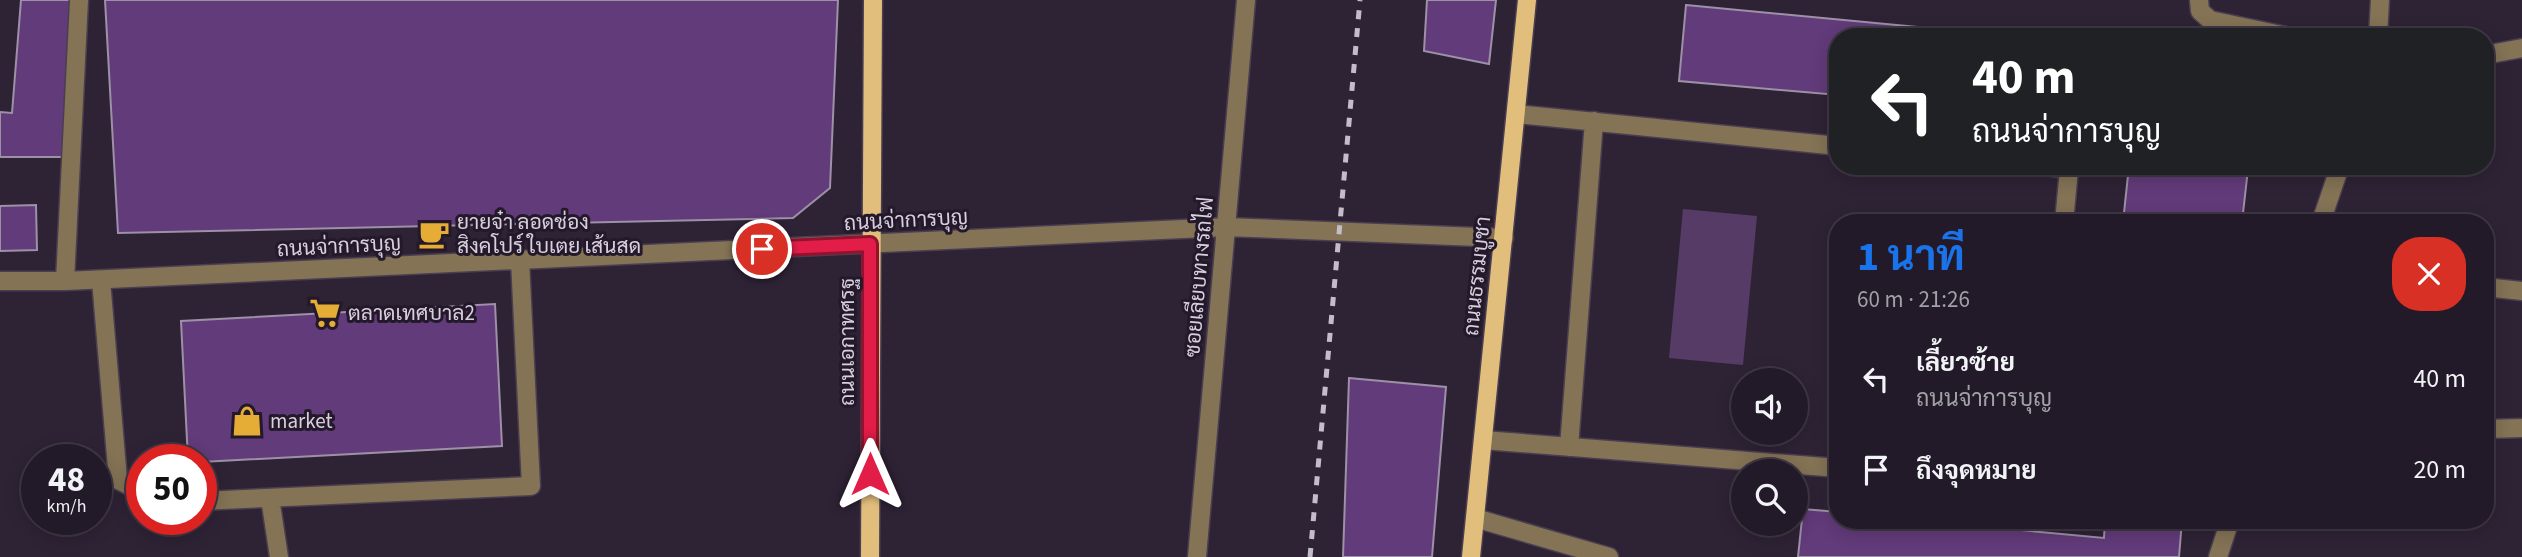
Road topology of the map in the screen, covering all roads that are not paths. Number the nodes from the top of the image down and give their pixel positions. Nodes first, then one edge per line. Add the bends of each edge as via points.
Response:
1 (79, 0) edge
2 (873, 0) edge
3 (1246, 0) edge
4 (1527, 0) edge
5 (2199, 0) edge
6 (2380, 0) edge
7 (2248, 28) edge
8 (2378, 28) edge
9 (2522, 48) edge
10 (2494, 53) edge
11 (1516, 114) junction
12 (1594, 121) junction
13 (1829, 145) edge
14 (2068, 175) edge
15 (2337, 175) edge
16 (2065, 214) edge
17 (2324, 214) edge
18 (1226, 227) junction
19 (1504, 238) junction
20 (870, 244) junction
21 (520, 260) junction
22 (101, 279) junction
23 (65, 281) junction
24 (0, 282) edge
25 (2494, 288) edge
26 (2522, 291) edge
27 (2494, 429) edge
28 (2522, 429) edge
29 (1483, 440) junction
30 (1569, 447) junction
31 (1829, 467) edge
32 (126, 484) edge
33 (270, 498) junction
34 (217, 500) edge
35 (1475, 518) junction
36 (2227, 529) edge
37 (279, 557) edge
38 (870, 557) edge
39 (1197, 557) edge
40 (1471, 557) edge
41 (1609, 557) edge
42 (2218, 557) edge

1 - 23 street
2 - 20 main road, ถนนเอกาทศรฐ
3 - 18 street, ซอยเลียบทางรถไฟ
4 - 11 main road, ถนนธรรมบูชา
5 - 7 street via 2200,10 2210,20
6 - 8 street
9 - 10 street
11 - 12 street
11 - 19 main road, ถนนธรรมบูชา
12 - 13 street
12 - 30 street
14 - 16 street
15 - 17 street
18 - 19 street, ถนนจ่าการบุญ
18 - 20 street, ถนนจ่าการบุญ
18 - 39 street, ซอยเลียบทางรถไฟ
19 - 29 main road, ถนนธรรมบูชา
20 - 21 street, ถนนจ่าการบุญ
20 - 38 main road, ถนนเอกาทศรฐ
21 - 22 street, ถนนจ่าการบุญ
21 - 33 street via 531,486
22 - 23 street, ถนนจ่าการบุญ
22 - 32 street via 118,480
23 - 24 street, ถนนจ่าการบุญ
25 - 26 street
27 - 28 street
29 - 30 street
29 - 35 main road, ถนนธรรมบูชา
30 - 31 street
33 - 34 street
33 - 37 street
35 - 40 main road, ถนนธรรมบูชา
35 - 41 street
36 - 42 street

